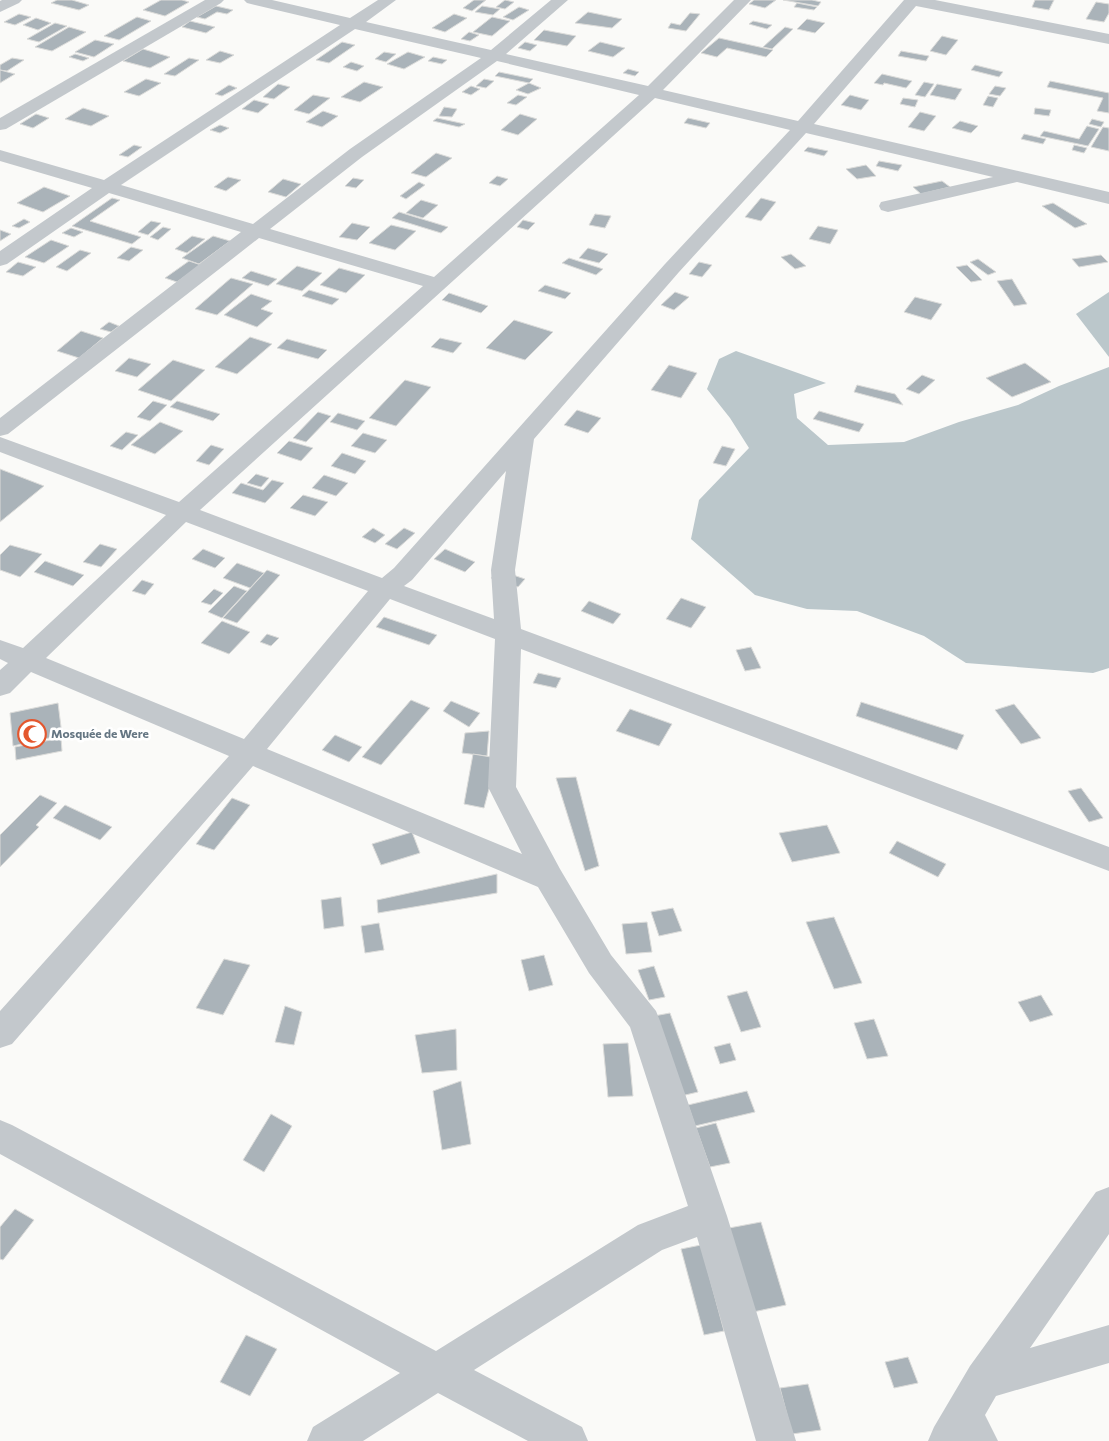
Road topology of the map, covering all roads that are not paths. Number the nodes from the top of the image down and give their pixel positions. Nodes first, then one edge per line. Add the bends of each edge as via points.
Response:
1 (14, 0) edge
2 (216, 0) edge
3 (252, 0) edge
4 (388, 0) edge
5 (560, 0) edge
6 (743, 0) edge
7 (912, 0) edge
8 (0, 7) edge
9 (353, 24) junction
10 (1109, 39) edge
11 (494, 56) junction
12 (652, 92) junction
13 (0, 125) edge
14 (802, 127) junction
15 (0, 155) edge
16 (1018, 176) junction
17 (107, 186) junction
18 (1109, 198) edge
19 (888, 206) dead end
20 (258, 231) junction
21 (0, 260) edge
22 (437, 284) junction
23 (0, 429) edge
24 (523, 437) junction
25 (0, 444) edge
26 (182, 513) junction
27 (385, 588) junction
28 (508, 634) junction
29 (0, 649) edge
30 (28, 661) junction
31 (0, 686) edge
32 (248, 753) junction
33 (1109, 859) edge
34 (549, 878) junction
35 (0, 1034) edge
36 (0, 1136) edge
37 (1109, 1204) edge
38 (708, 1216) junction
39 (1109, 1344) edge
40 (439, 1371) junction
41 (984, 1380) junction
42 (963, 1433) edge
43 (327, 1441) edge
44 (568, 1441) edge
45 (776, 1441) edge

1 - 8 street
2 - 13 street
3 - 9 street
4 - 9 street
5 - 11 street
6 - 12 street
7 - 10 street
7 - 14 street
9 - 11 street
9 - 17 street
11 - 12 street
11 - 20 street via 356,153
12 - 14 street
12 - 22 street
14 - 16 street
14 - 24 street
15 - 17 street
16 - 18 street
16 - 19 street
17 - 20 street
17 - 21 street
20 - 22 street
20 - 23 street
22 - 26 street
24 - 27 street via 403,574
24 - 28 street via 503,570
25 - 26 street
26 - 27 street
26 - 30 street
27 - 28 street
27 - 32 street
28 - 33 street
28 - 34 street via 502,787
29 - 30 street
30 - 31 street
30 - 32 street
32 - 34 street
32 - 35 street
34 - 38 street via 600,964 644,1021
36 - 40 street
37 - 41 street
38 - 40 street via 652,1237
38 - 45 street
39 - 41 street
40 - 43 street
40 - 44 street
41 - 42 street

